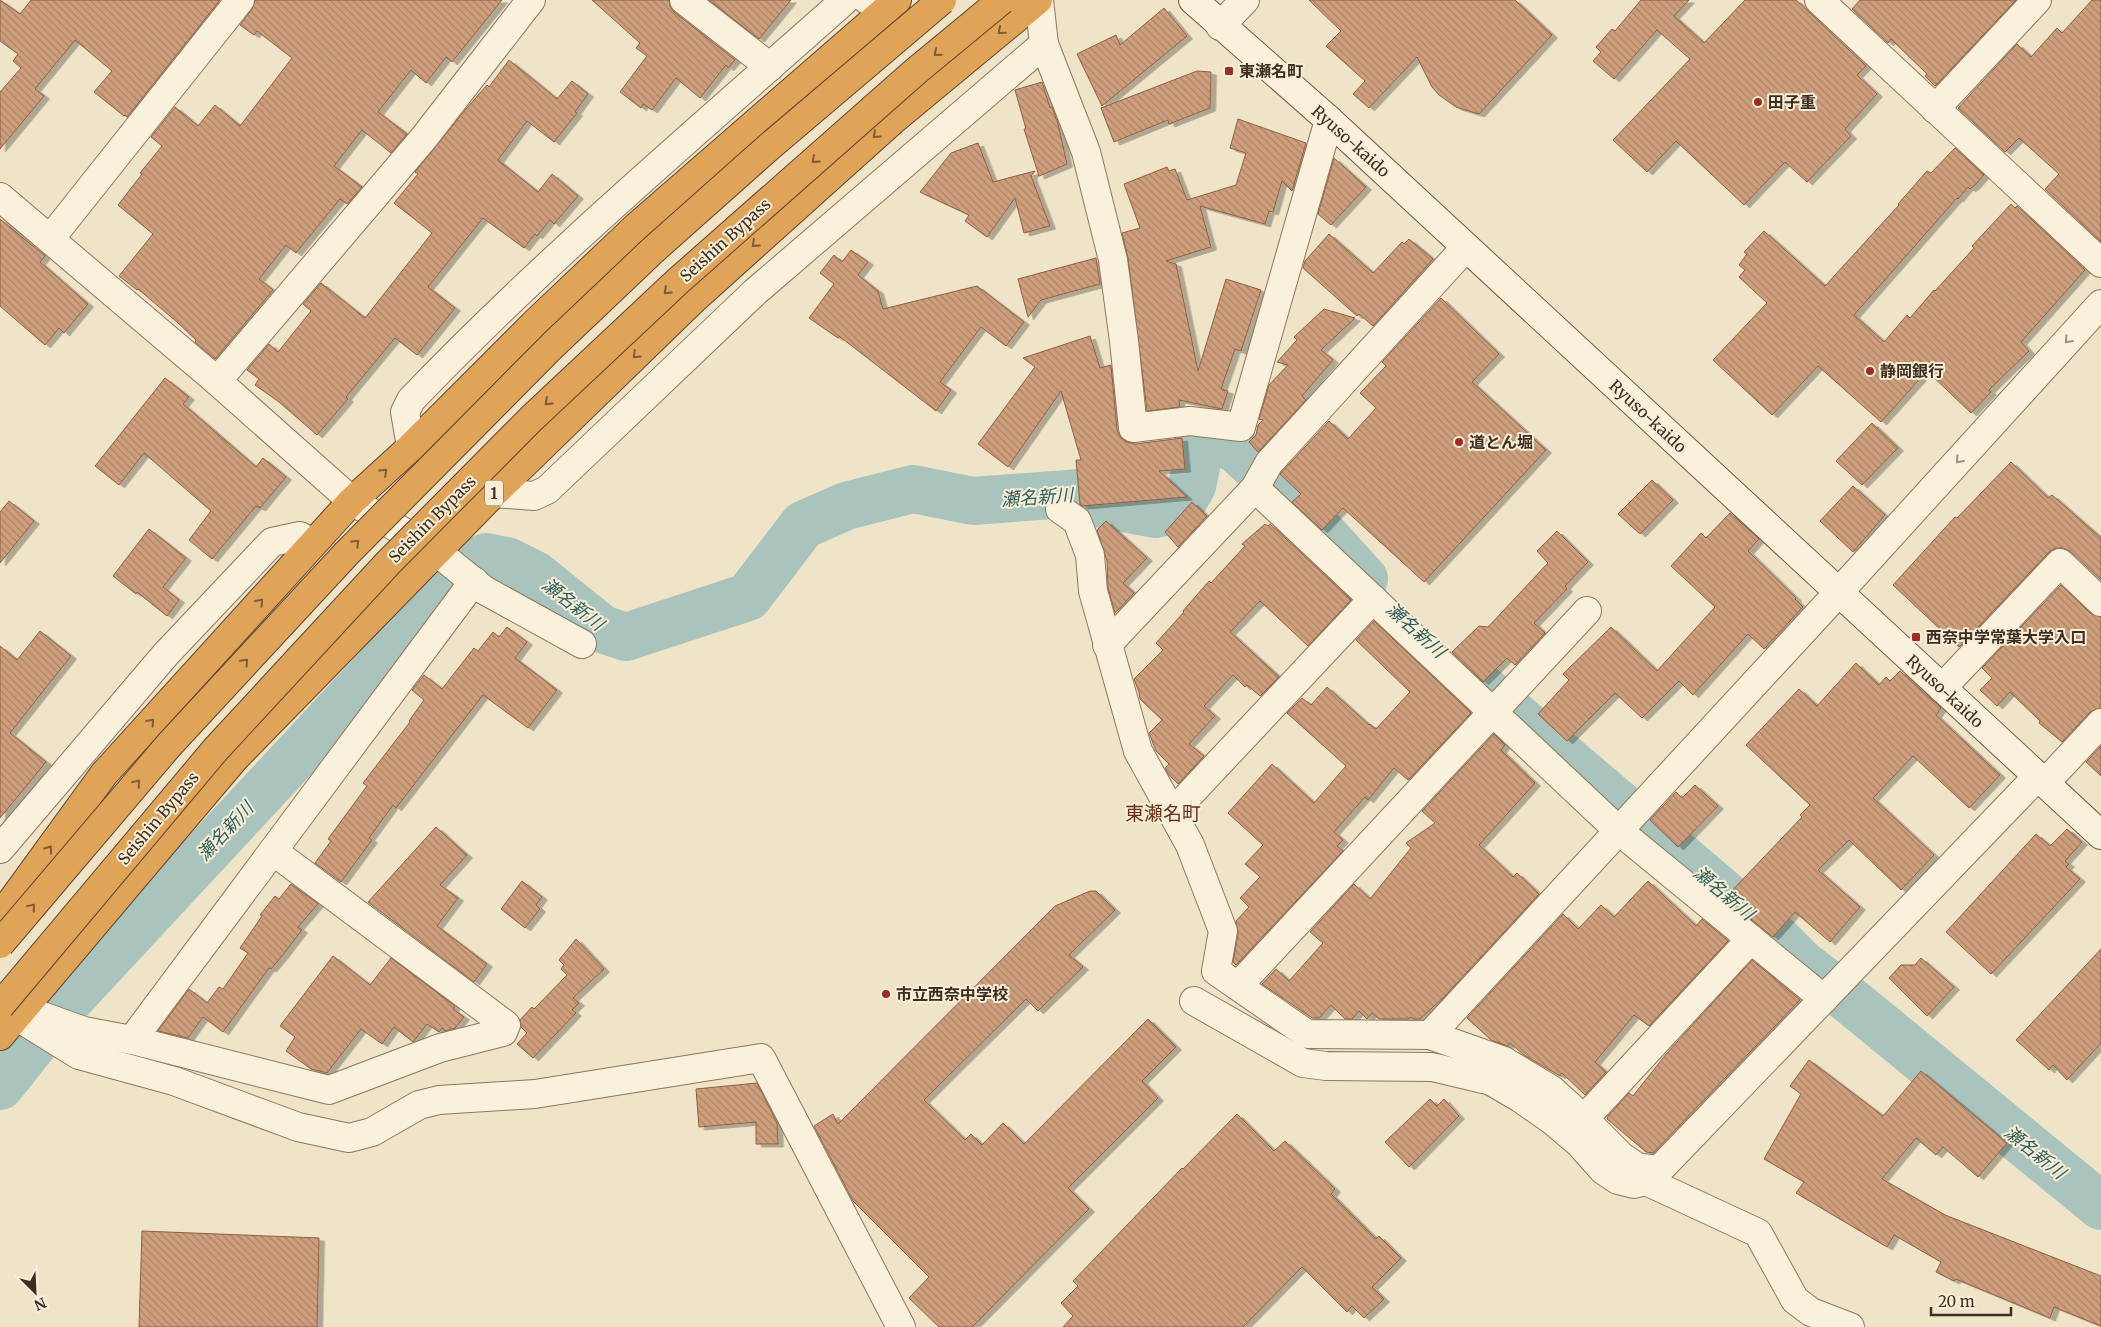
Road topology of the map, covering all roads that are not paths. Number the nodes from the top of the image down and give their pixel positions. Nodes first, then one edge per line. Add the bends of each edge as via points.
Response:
1 (240, 0) edge
2 (531, 0) edge
3 (684, 0) edge
4 (845, 0) edge
5 (866, 0) edge
6 (942, 0) edge
7 (1002, 0) edge
8 (1038, 0) edge
9 (1193, 0) edge
10 (1245, 0) edge
11 (2037, 0) edge
12 (896, 1) edge
13 (1822, 1) edge
14 (1220, 26) junction
15 (1044, 44) junction
16 (770, 67) junction
17 (1935, 109) junction
18 (1329, 120) junction
19 (0, 197) edge
20 (50, 239) junction
21 (1466, 247) junction
22 (2101, 263) edge
23 (2101, 304) edge
24 (217, 381) junction
25 (411, 447) junction
26 (1255, 488) junction
27 (494, 493) junction
28 (352, 501) junction
29 (1060, 509) dead end
30 (313, 543) junction
31 (437, 552) junction
32 (474, 581) junction
33 (1839, 592) junction
34 (1373, 599) junction
35 (2101, 602) edge
36 (1587, 611) dead end
37 (582, 644) dead end
38 (1107, 645) junction
39 (1942, 688) junction
40 (1492, 711) junction
41 (2101, 723) edge
42 (2042, 780) junction
43 (1172, 813) junction
44 (1619, 831) junction
45 (2101, 834) edge
46 (0, 849) edge
47 (273, 851) junction
48 (0, 917) edge
49 (1751, 939) junction
50 (0, 944) edge
51 (1238, 986) junction
52 (1824, 998) junction
53 (1194, 1001) dead end
54 (10, 1017) edge
55 (1430, 1035) junction
56 (132, 1040) junction
57 (1584, 1119) junction
58 (1653, 1175) junction
59 (901, 1327) edge
60 (1850, 1327) edge

1 - 20 street
2 - 24 street via 422,139
3 - 16 street
4 - 16 street
5 - 12 street
50 -> 6 highway, bridge via 176,738 346,554 470,429 652,251
7 -> 54 highway, Seishin Bypass / 1, bridge via 916,71 686,274 532,418 389,562 216,749
8 - 15 street
8 -> 27 highway, 1 via 892,122 702,291
9 - 14 street, Ryuso-kaido
10 - 14 street
11 - 17 street
12 - 25 highway via 637,226
13 - 17 street
14 - 18 street, Ryuso-kaido
15 - 18 street via 1086,152 1113,260 1133,428 1190,421 1241,427
15 - 27 street via 755,292 546,490 534,496
16 - 25 street via 547,264 411,400 405,412
17 - 22 street
18 - 21 street, Ryuso-kaido
19 - 20 street
20 - 24 street
21 - 26 street via 1268,463
21 - 33 street, Ryuso-kaido
23 -> 33 street
24 - 28 street
28 -> 25 highway
26 - 34 street
26 - 38 street
27 - 31 highway, 1
28 - 30 highway
28 - 31 street
29 - 38 street via 1077,521 1090,555 1093,591
30 - 46 street via 300,536 272,542 166,654
48 -> 30 highway via 104,774
31 - 32 street
31 - 54 highway, 1 via 235,758
32 - 37 street via 484,590
32 - 47 street
33 - 39 street, Ryuso-kaido
33 - 44 street
34 - 40 street
34 - 43 street
35 - 39 street via 2060,563
36 - 40 street
38 - 43 street via 1138,751
39 - 42 street, Ryuso-kaido
40 - 44 street
40 - 51 street
41 - 42 street
42 - 45 street, Ryuso-kaido
42 - 52 street
43 - 51 street via 1190,845 1223,931 1216,971
44 - 49 street
44 - 55 street
47 - 56 street
47 - 56 street via 506,1026 503,1032 440,1048 329,1090
49 - 52 street
49 - 57 street
51 - 55 street via 1307,1034
52 - 58 street
53 - 58 street via 1303,1062 1326,1066 1432,1067 1492,1082 1553,1121 1603,1170 1618,1180 1634,1184
54 - 56 street
54 - 59 street via 79,1055 174,1081 298,1126 349,1138 372,1132 419,1105 439,1100 535,1094 761,1058
55 - 57 street via 1504,1061 1552,1090
57 - 58 street via 1621,1156
58 - 60 street via 1758,1233 1795,1300 1811,1312

